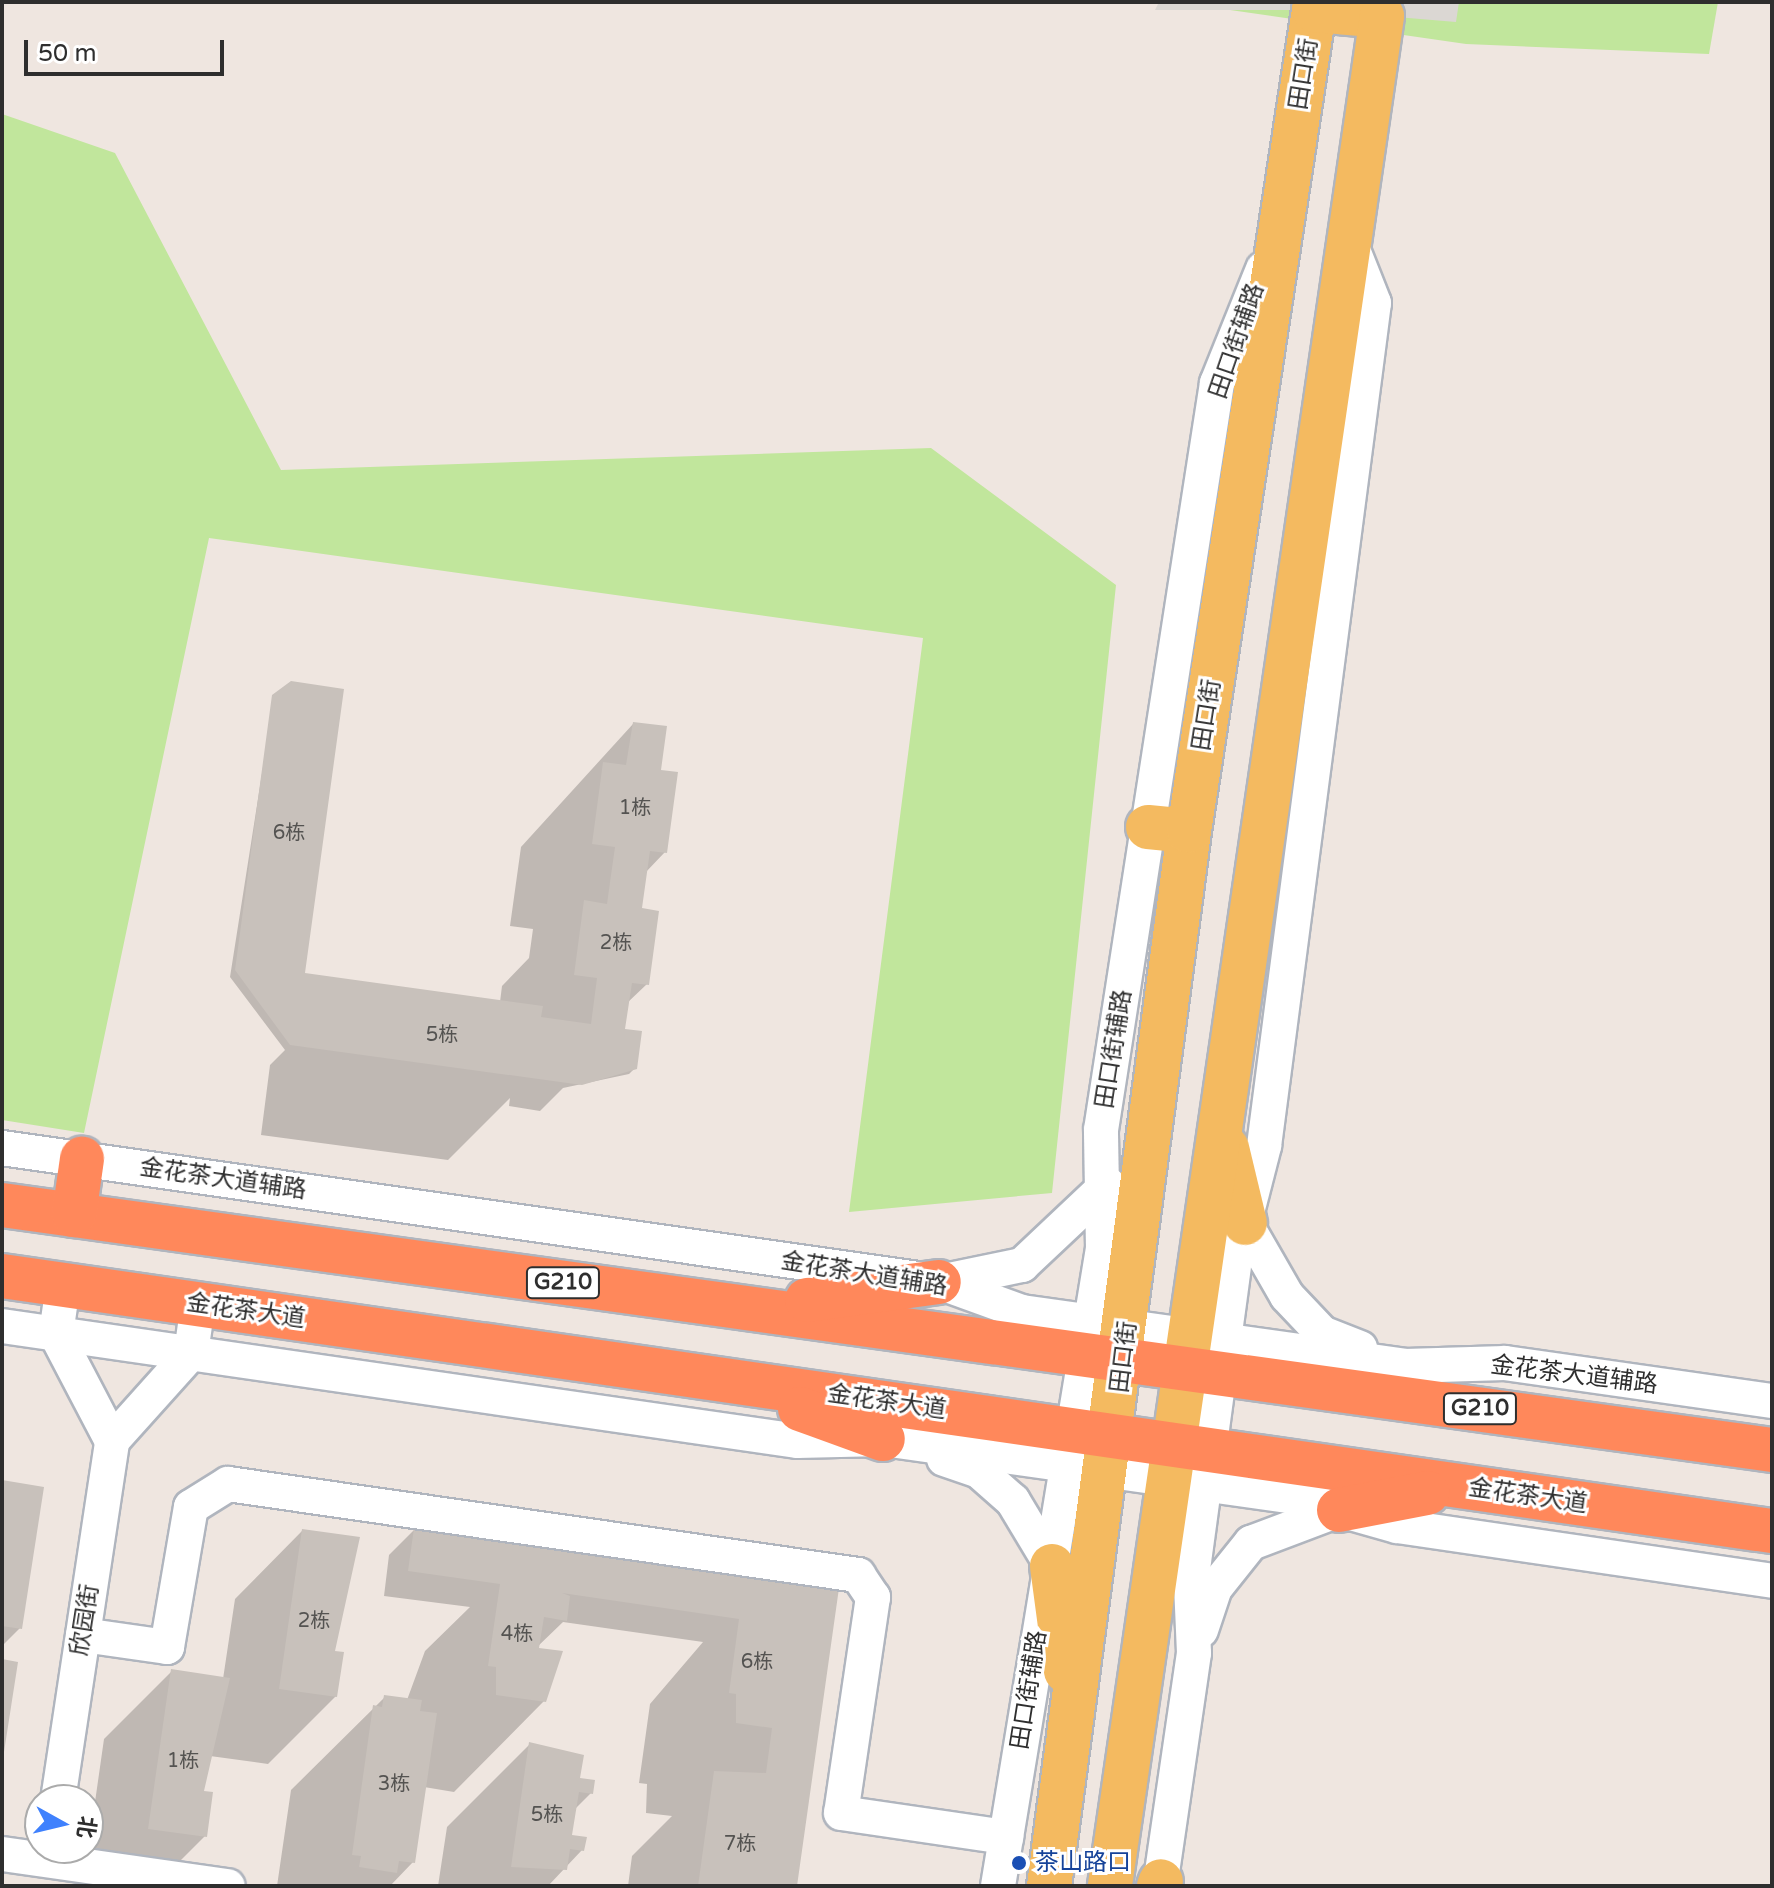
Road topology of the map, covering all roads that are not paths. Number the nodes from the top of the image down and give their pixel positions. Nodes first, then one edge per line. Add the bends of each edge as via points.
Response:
1 (1327, 515) junction
2 (1169, 829) junction
3 (1154, 1099) junction
4 (1222, 1105) junction
5 (2, 1148) edge
6 (82, 1159) junction
7 (1102, 1196) junction
8 (2, 1205) edge
9 (74, 1215) junction
10 (1245, 1223) junction
11 (2, 1276) edge
12 (939, 1282) junction
13 (63, 1285) junction
14 (198, 1304) junction
15 (747, 1307) junction
16 (2, 1326) edge
17 (56, 1334) junction
18 (1108, 1341) junction
19 (191, 1353) junction
20 (1206, 1354) junction
21 (1405, 1366) junction
22 (715, 1378) junction
23 (1772, 1401) edge
24 (883, 1439) junction
25 (112, 1441) junction
26 (1092, 1450) junction
27 (1772, 1450) edge
28 (1190, 1464) junction
29 (1461, 1486) junction
30 (1339, 1510) junction
31 (1772, 1531) edge
32 (1052, 1566) junction
33 (1772, 1581) edge
34 (83, 1635) junction
35 (1194, 1653) junction
36 (1073, 1725) junction
37 (60, 1784) edge
38 (1006, 1837) junction
39 (2, 1854) edge
40 (49, 1865) edge
41 (108, 1878) edge
42 (1160, 1884) edge
43 (228, 1886) edge
44 (998, 1886) edge
45 (1049, 1886) edge
46 (1110, 1886) edge

1 - 2 main road, 田口街 via 1349,239 1382,16 1314,10 1281,222
1 - 4 main road, 田口街
1 - 10 street via 1264,1146
2 - 3 main road, 田口街
2 - 7 street, 田口街辅路 via 1101,1130
3 - 7 street
3 - 18 main road, 田口街
4 - 10 main road
4 - 20 main road, 田口街
5 - 6 street, 金花茶大道辅路
6 - 9 highway
6 - 12 street, 金花茶大道辅路
7 - 12 street via 1022,1265
7 - 18 street, 田口街辅路
8 - 9 highway, G210
9 - 15 highway, G210
10 - 20 street
10 - 21 street via 1287,1296 1322,1333
11 - 13 highway, 金花茶大道
12 - 15 highway
12 - 18 street, 金花茶大道辅路
13 - 14 highway, 金花茶大道
13 - 17 street
14 - 19 street
14 - 22 highway, 金花茶大道
15 - 18 highway, G210
16 - 17 street
17 - 19 street
17 - 25 street
18 - 20 highway, G210
18 - 26 main road, 田口街
19 - 24 street via 797,1441
19 - 25 street
20 - 21 street, 金花茶大道辅路
20 - 27 highway, G210
20 - 28 main road, 田口街
21 - 23 street, 金花茶大道辅路 via 1505,1363
22 - 24 highway
22 - 26 highway, 金花茶大道
24 - 26 street
24 - 32 street via 979,1471 1013,1501
25 - 34 street, 欣园街
26 - 28 highway, 金花茶大道
26 - 32 street, 田口街辅路
26 - 36 main road, 田口街
28 - 29 highway, 金花茶大道
28 - 30 street
28 - 35 street
28 - 46 main road, 田口街
29 - 30 highway
29 - 31 highway, 金花茶大道
30 - 33 street via 1397,1526
30 - 35 street via 1251,1543 1215,1588
32 - 36 main road
32 - 38 street, 田口街辅路
34 - 37 street, 欣园街
34 - 38 street via 167,1647 191,1507 228,1484 858,1575 873,1597 841,1813
35 - 42 street
36 - 45 main road, 田口街
38 - 44 street, 田口街辅路
39 - 40 street
40 - 41 street
41 - 43 street

